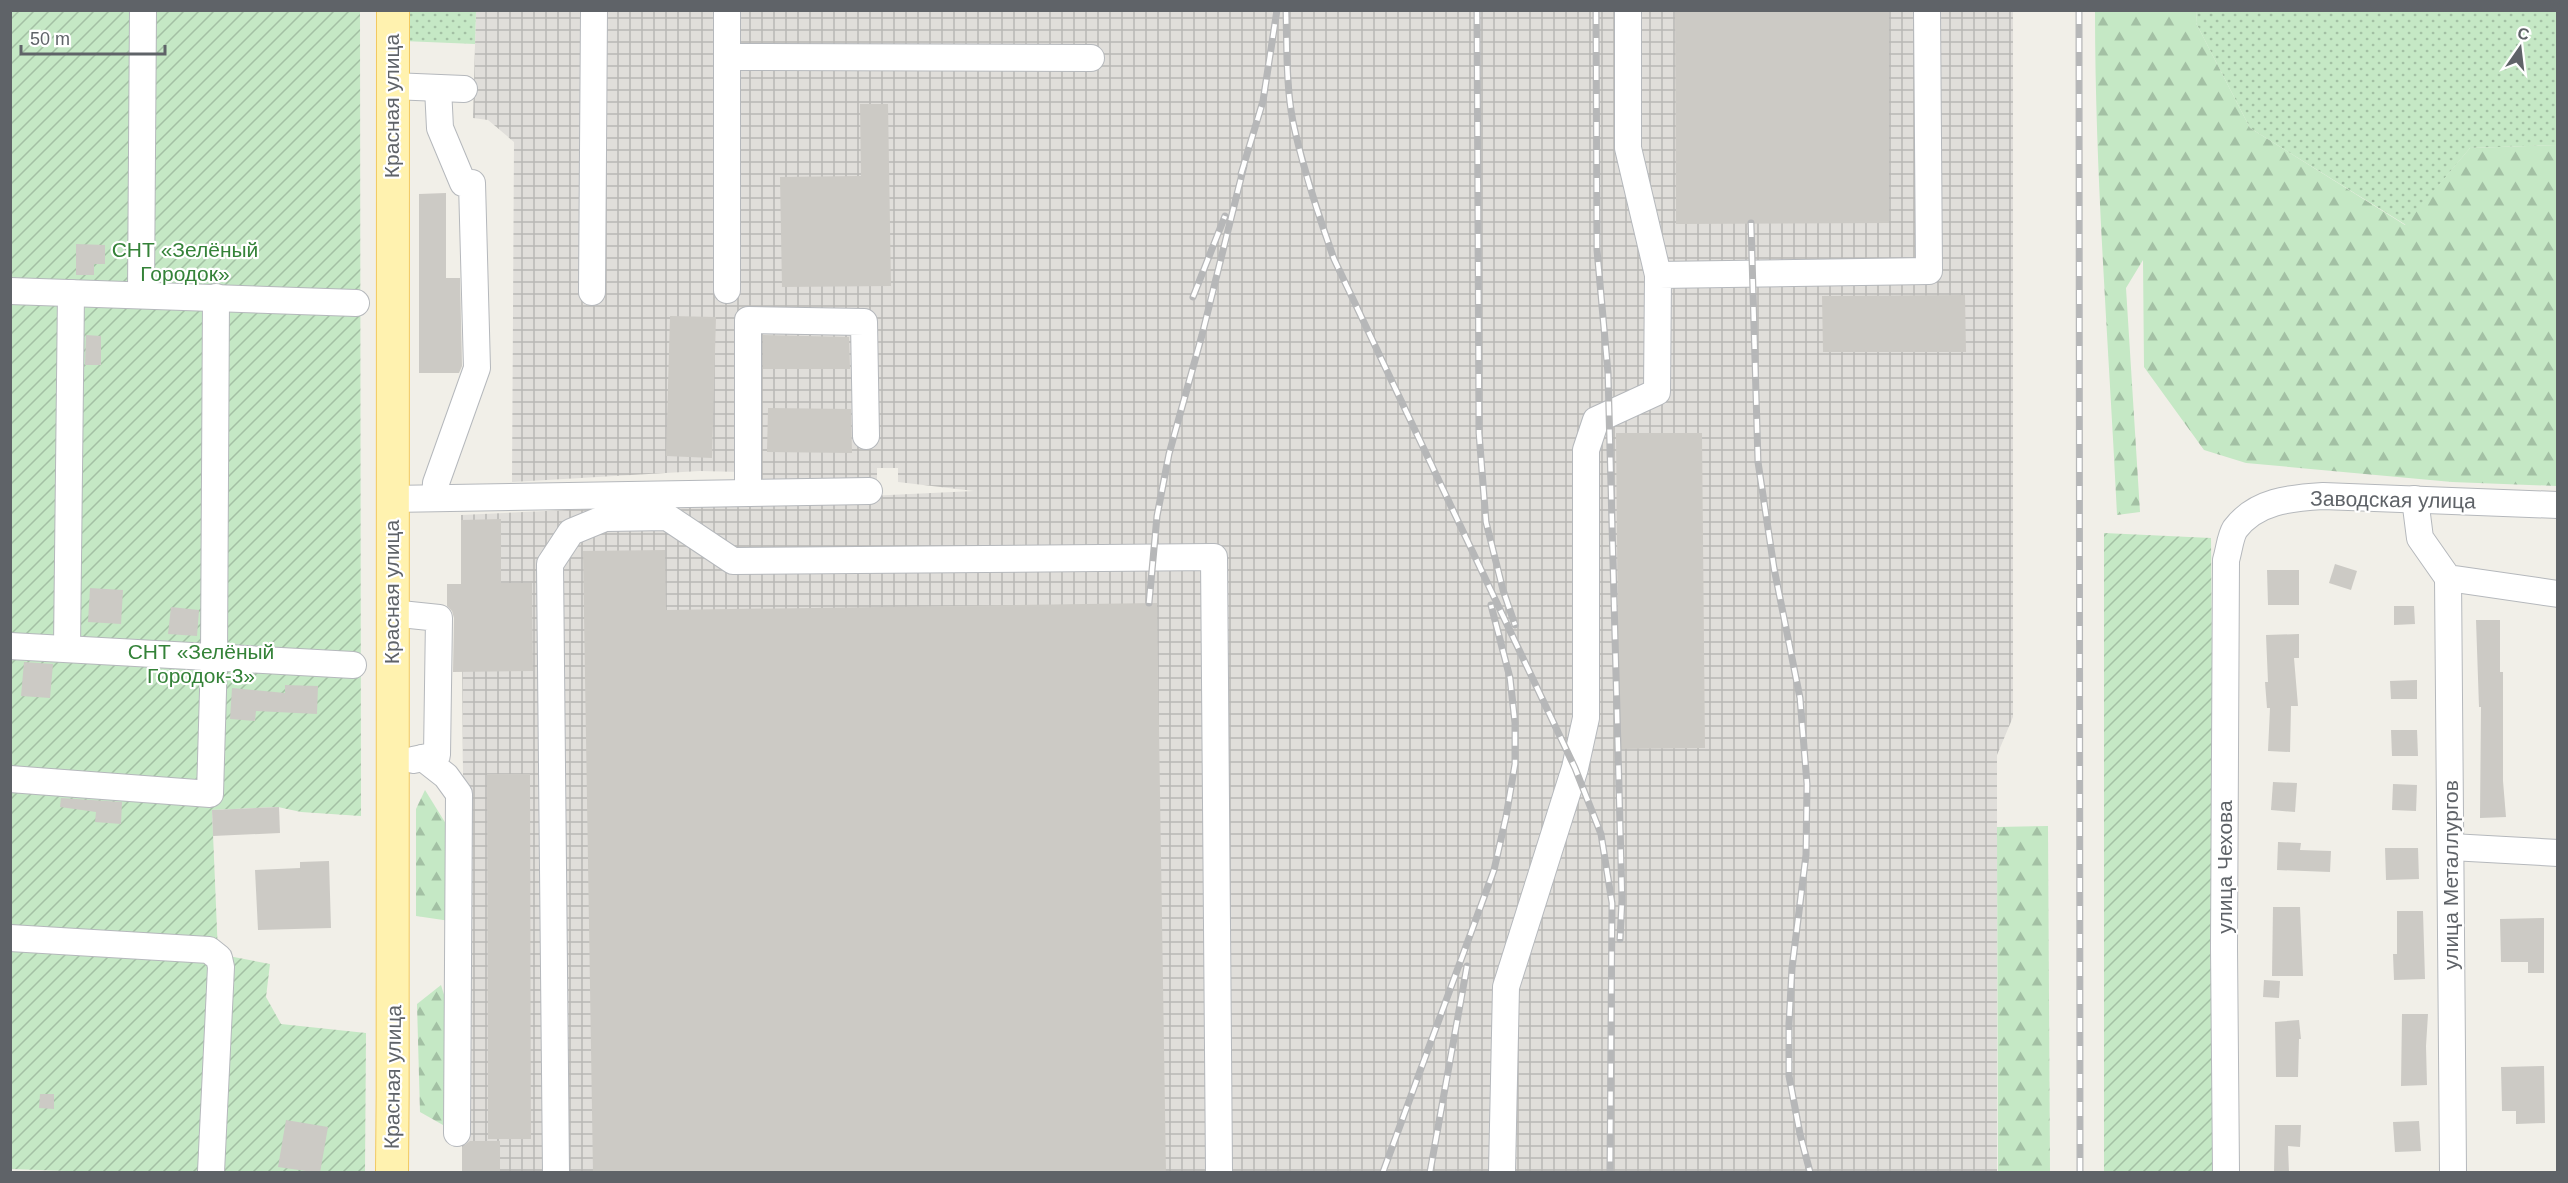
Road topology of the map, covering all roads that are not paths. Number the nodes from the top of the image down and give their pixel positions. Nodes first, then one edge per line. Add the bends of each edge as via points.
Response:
1 (143, 10) edge
2 (393, 10) edge
3 (594, 10) edge
4 (727, 10) edge
5 (1628, 10) edge
6 (1927, 10) edge
7 (728, 57) junction
8 (1091, 58) dead end
9 (392, 86) junction
10 (438, 88) junction
11 (464, 89) dead end
12 (1658, 275) junction
13 (727, 290) dead end
14 (10, 291) edge
15 (71, 292) junction
16 (592, 292) dead end
17 (141, 295) junction
18 (216, 297) junction
19 (356, 303) dead end
20 (866, 436) dead end
21 (869, 490) dead end
22 (748, 493) junction
23 (435, 498) junction
24 (392, 499) junction
25 (2415, 499) junction
26 (2558, 505) edge
27 (2226, 561) joint
28 (2448, 578) junction
29 (2558, 594) edge
30 (391, 614) junction
31 (10, 646) edge
32 (67, 648) junction
33 (214, 657) junction
34 (353, 665) dead end
35 (423, 758) junction
36 (392, 764) junction
37 (10, 779) edge
38 (2451, 847) junction
39 (2558, 853) edge
40 (10, 938) edge
41 (458, 1132) dead end
42 (211, 1173) edge
43 (392, 1173) edge
44 (556, 1173) edge
45 (1219, 1173) edge
46 (1502, 1173) edge
47 (2226, 1173) edge
48 (2453, 1173) edge

1 - 17 street
2 - 9 main road, Красная улица
3 - 16 street
4 - 7 street
5 - 12 street via 1628,148
6 - 12 street via 1929,271
7 - 8 street
7 - 13 street
9 - 10 street
9 - 24 main road, Красная улица
10 - 11 street
10 - 23 street via 440,128 463,183 472,183 477,368 436,483
12 - 46 street via 1657,392 1596,420 1586,450 1586,718 1575,768 1506,987
14 - 15 street
15 - 17 street
15 - 32 street
17 - 18 street
18 - 19 street
18 - 33 street
20 - 22 street via 864,322 748,320
21 - 22 street
22 - 23 street
23 - 24 street
24 - 30 main road, Красная улица
25 - 26 street, Заводская улица
25 - 27 street, Заводская улица via 2323,496 2293,498 2258,507 2234,531
25 - 28 street via 2420,538
27 - 47 street, улица Чехова
28 - 29 street
28 - 38 street, улица Металлургов
30 - 35 street via 439,618 437,755
30 - 36 main road, Красная улица
31 - 32 street
32 - 33 street
33 - 34 street
33 - 37 street via 210,794
35 - 36 street
35 - 41 street via 446,776 459,794
36 - 43 main road, Красная улица
38 - 39 street
38 - 48 street, улица Металлургов
40 - 42 street via 209,950 216,954 221,967
44 - 45 street via 550,564 571,532 605,518 667,517 733,561 1214,557

